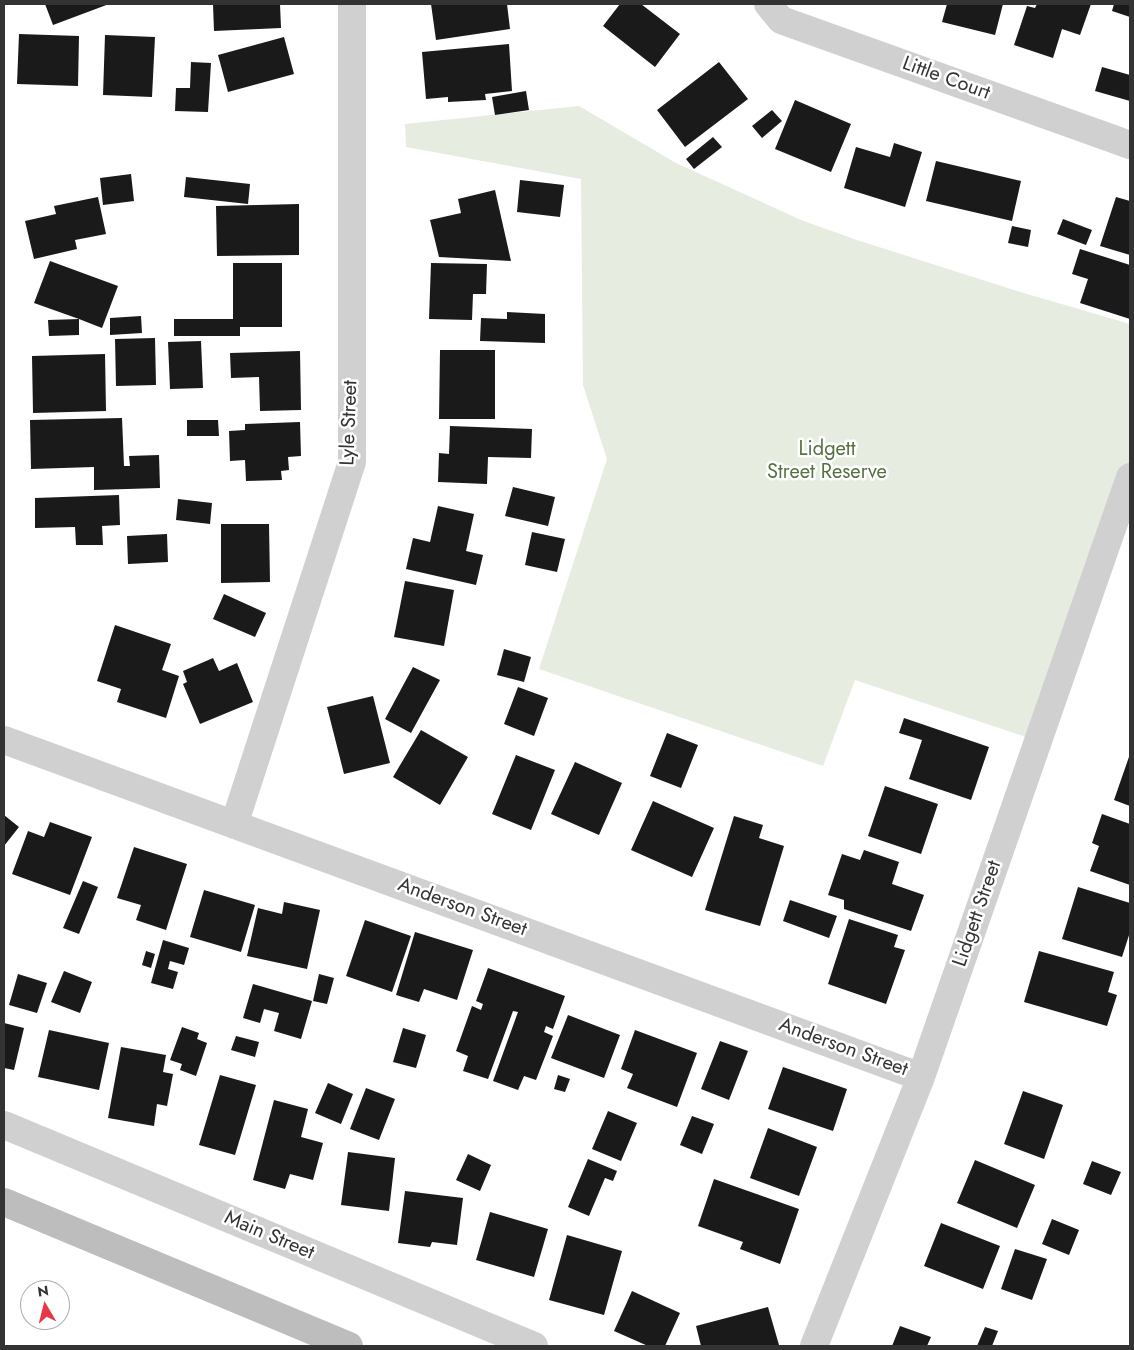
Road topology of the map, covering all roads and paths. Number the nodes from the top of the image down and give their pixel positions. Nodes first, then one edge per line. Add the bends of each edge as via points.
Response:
1 (352, 4) edge
2 (768, 4) edge
3 (1130, 145) edge
4 (1130, 476) edge
5 (4, 740) edge
6 (234, 825) junction
7 (921, 1077) junction
8 (4, 1125) edge
9 (4, 1202) edge
10 (349, 1346) edge
11 (534, 1346) edge
12 (814, 1346) edge

1 - 6 street, Lyle Street via 352,462
2 - 3 street, Little Court via 781,20
4 - 7 street, Lidgett Street
5 - 6 street, Anderson Street
6 - 7 street, Anderson Street
7 - 12 street, Lidgett Street
8 - 11 street, Main Street
9 - 10 main road

